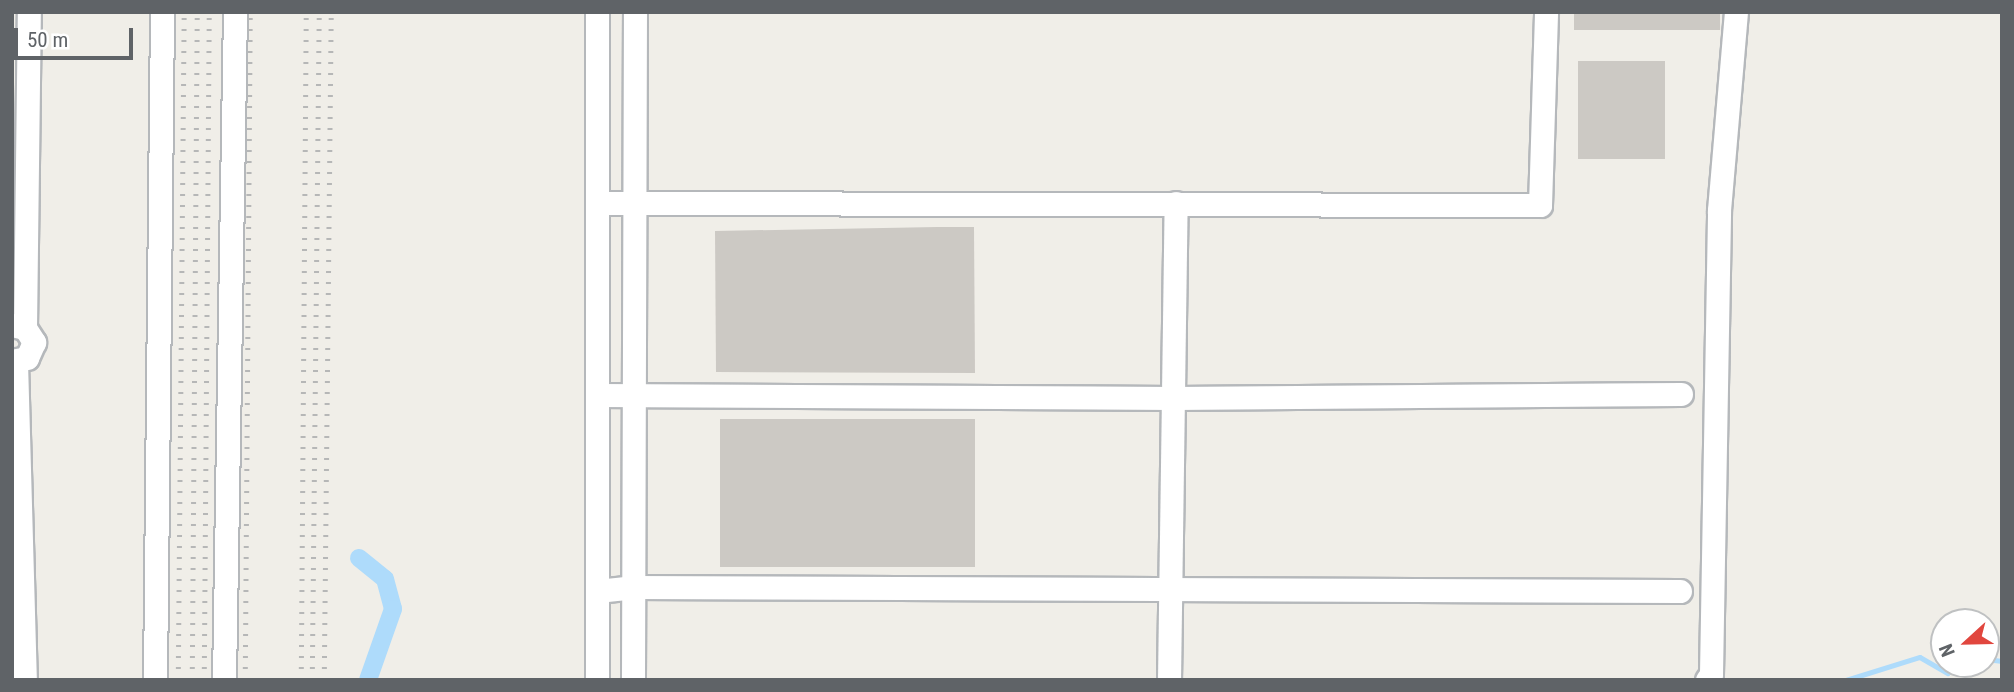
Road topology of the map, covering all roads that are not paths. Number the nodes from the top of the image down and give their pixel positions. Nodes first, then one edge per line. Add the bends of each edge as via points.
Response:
1 (29, 12) edge
2 (162, 12) edge
3 (235, 12) edge
4 (597, 12) edge
5 (635, 12) edge
6 (1546, 12) edge
7 (1737, 12) edge
8 (634, 202) junction
9 (1176, 202) junction
10 (597, 203) junction
11 (20, 212) edge
12 (28, 240) junction
13 (12, 276) edge
14 (15, 326) edge
15 (14, 362) edge
16 (634, 393) junction
17 (1681, 394) dead end
18 (597, 395) junction
19 (1174, 398) junction
20 (16, 525) edge
21 (633, 587) junction
22 (1171, 591) junction
23 (1680, 591) dead end
24 (597, 592) junction
25 (25, 680) edge
26 (155, 680) edge
27 (224, 680) edge
28 (597, 680) edge
29 (633, 680) edge
30 (1169, 680) edge
31 (1707, 680) edge

1 - 11 street
2 - 26 street
3 - 27 street
4 - 10 street
5 - 8 street
6 - 9 street via 1540,205
7 - 31 street via 1719,210 1711,674
8 - 9 street
8 - 10 street
8 - 16 street
9 - 19 street
10 - 18 street
11 - 12 street
12 - 13 street
12 - 14 street
14 - 15 street via 32,337 33,348 27,358
15 - 20 street
16 - 18 street
16 - 19 street
16 - 21 street
17 - 19 street
18 - 24 street
19 - 22 street
20 - 25 street
21 - 22 street
21 - 24 street
21 - 29 street
22 - 23 street
22 - 30 street
24 - 28 street

